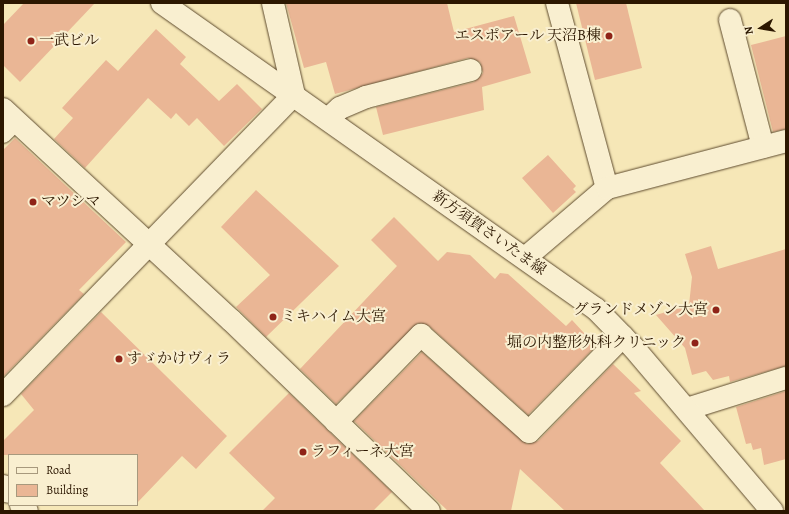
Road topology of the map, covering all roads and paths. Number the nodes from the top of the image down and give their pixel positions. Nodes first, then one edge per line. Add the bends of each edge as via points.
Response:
1 (162, 3) edge
2 (273, 3) edge
3 (557, 3) edge
4 (730, 20) dead end
5 (472, 70) dead end
6 (294, 96) junction
7 (328, 119) junction
8 (7, 122) edge
9 (786, 141) edge
10 (762, 147) junction
11 (607, 188) junction
12 (149, 246) junction
13 (525, 258) junction
14 (623, 336) junction
15 (786, 378) edge
16 (3, 394) edge
17 (687, 410) junction
18 (336, 422) junction
19 (429, 511) edge
20 (772, 511) edge

1 - 6 street, 新方須賀さいたま線
2 - 6 street
3 - 11 street
4 - 10 street
5 - 7 street via 366,97 340,108
6 - 7 street, 新方須賀さいたま線
6 - 12 street
7 - 13 street, 新方須賀さいたま線
8 - 12 street
9 - 10 street
10 - 11 street
11 - 13 street
12 - 16 street
12 - 18 street
13 - 14 street, 新方須賀さいたま線 via 596,309
14 - 17 street, 新方須賀さいたま線
14 - 18 street via 529,432 421,335
15 - 17 street
17 - 20 street, 新方須賀さいたま線
18 - 19 street

